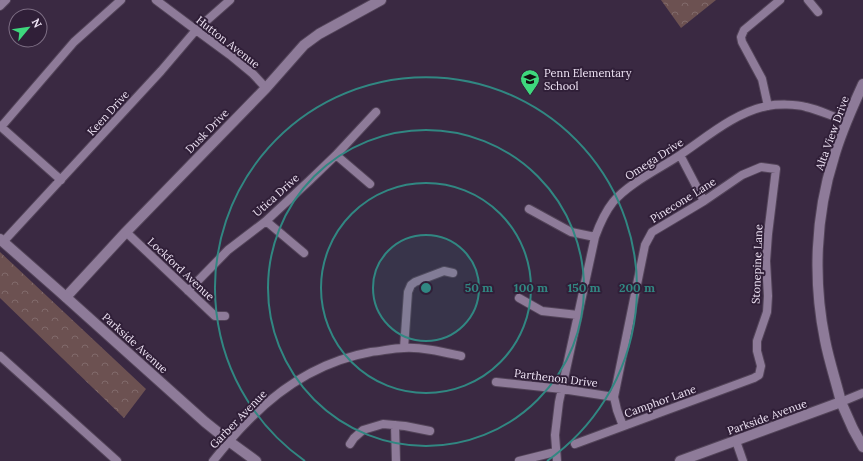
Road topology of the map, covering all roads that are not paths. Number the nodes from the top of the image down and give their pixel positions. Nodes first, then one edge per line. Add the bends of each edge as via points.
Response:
1 (6, 0) edge
2 (121, 0) edge
3 (156, 0) edge
4 (230, 0) edge
5 (381, 0) edge
6 (780, 0) edge
7 (808, 0) edge
8 (0, 6) edge
9 (818, 12) dead end
10 (196, 30) junction
11 (863, 84) edge
12 (266, 88) junction
13 (768, 106) junction
14 (376, 112) dead end
15 (847, 121) junction
16 (0, 126) edge
17 (336, 155) junction
18 (680, 155) junction
19 (776, 170) joint
20 (61, 180) junction
21 (370, 184) dead end
22 (704, 201) junction
23 (529, 209) dead end
24 (266, 221) junction
25 (126, 232) junction
26 (595, 237) junction
27 (2, 241) edge
28 (304, 253) dead end
29 (453, 273) dead end
30 (188, 291) junction
31 (66, 297) junction
32 (519, 298) dead end
33 (578, 315) junction
34 (225, 316) dead end
35 (404, 348) junction
36 (0, 356) edge
37 (461, 356) dead end
38 (754, 378) joint
39 (496, 382) dead end
40 (562, 389) junction
41 (863, 393) edge
42 (614, 397) junction
43 (842, 402) junction
44 (395, 425) junction
45 (623, 426) junction
46 (430, 431) dead end
47 (736, 441) junction
48 (230, 442) junction
49 (350, 444) dead end
50 (575, 444) dead end
51 (863, 447) edge
52 (555, 452) junction
53 (117, 461) edge
54 (213, 461) edge
55 (256, 461) edge
56 (396, 461) edge
57 (519, 461) edge
58 (556, 461) edge
59 (680, 461) edge
60 (743, 461) edge

1 - 8 street
2 - 16 street via 74,42
3 - 10 street, Hutton Avenue
4 - 10 street, Keen Drive
5 - 12 street, Dusk Drive via 319,34 304,46
6 - 13 street via 744,30 741,37 762,79
7 - 9 street
10 - 12 street, Hutton Avenue via 253,74
10 - 20 street, Keen Drive
11 - 15 street, Alta View Drive
12 - 25 street, Dusk Drive
13 - 15 street, Omega Drive via 806,107
13 - 18 street, Omega Drive via 732,120
14 - 17 street, Utica Drive
15 - 43 street, Alta View Drive via 825,193 818,244 821,321
16 - 20 street
17 - 21 street
17 - 24 street, Utica Drive
18 - 22 street
18 - 26 street, Omega Drive via 632,185 613,202
19 - 22 street, Pinecone Lane via 761,167 742,175
19 - 38 street, Stonepine Lane via 766,261 767,312 757,341 760,370 759,375
20 - 27 street, Keen Drive
22 - 42 street, Pinecone Lane via 652,232 645,245
23 - 26 street via 571,232
24 - 28 street
24 - 30 street, Utica Drive via 228,250
25 - 30 street, Lockford Avenue
25 - 31 street, Dusk Drive
26 - 33 street, Omega Drive
27 - 31 street, Parkside Avenue
29 - 35 street via 444,270 411,285 408,292
30 - 34 street, Lockford Avenue via 215,316
31 - 48 street, Parkside Avenue
32 - 33 street via 542,312
33 - 40 street, Omega Drive
35 - 37 street, Garber Avenue
35 - 48 street, Garber Avenue via 345,358 302,377 274,397
36 - 53 street
38 - 45 street, Camphor Lane
39 - 40 street, Parthenon Drive
40 - 42 street, Parthenon Drive
40 - 52 street, Omega Drive
41 - 43 street, Parkside Avenue
42 - 45 street, Pinecone Lane
43 - 47 street, Parkside Avenue
43 - 51 street, Alta View Drive
44 - 46 street
44 - 49 street via 383,424 363,430
44 - 56 street
45 - 50 street, Camphor Lane
47 - 59 street, Parkside Avenue
47 - 60 street
48 - 54 street, Garber Avenue
48 - 55 street, Parkside Avenue
52 - 57 street
52 - 58 street, Omega Drive

